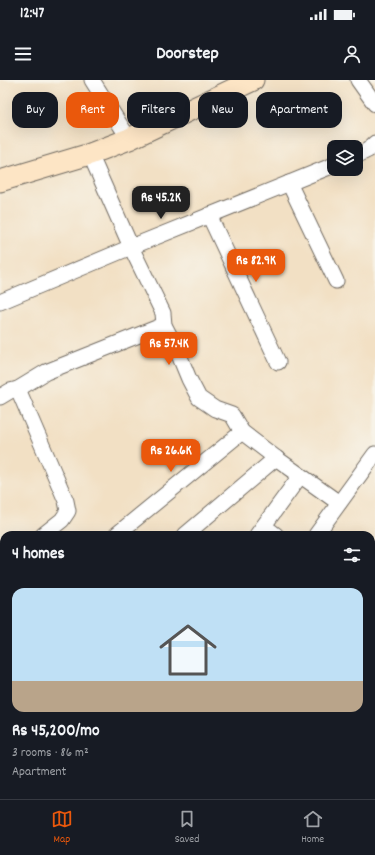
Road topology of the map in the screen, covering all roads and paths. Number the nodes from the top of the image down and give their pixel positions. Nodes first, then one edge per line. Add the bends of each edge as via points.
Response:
1 (253, 80) edge
2 (358, 80) edge
3 (94, 81) edge
4 (375, 104) edge
5 (129, 139) junction
6 (375, 143) edge
7 (363, 152) edge
8 (90, 154) junction
9 (327, 168) edge
10 (0, 181) edge
11 (289, 183) junction
12 (209, 216) junction
13 (131, 247) junction
14 (336, 281) dead end
15 (0, 302) edge
16 (164, 325) junction
17 (278, 362) dead end
18 (18, 389) junction
19 (0, 397) edge
20 (242, 432) junction
21 (375, 454) edge
22 (276, 458) junction
23 (300, 476) junction
24 (339, 503) junction
25 (48, 531) edge
26 (121, 531) edge
27 (190, 531) edge
28 (267, 531) edge
29 (319, 531) edge

1 - 5 street
2 - 4 street
3 - 5 street
5 - 8 street
6 - 7 street
8 - 10 street
8 - 13 street
9 - 11 street
11 - 12 street
11 - 14 street
12 - 13 street
12 - 17 street
13 - 15 street
13 - 16 street via 163,313
16 - 18 street via 46,372
16 - 20 street via 199,398 232,415
18 - 19 street
18 - 25 street via 68,510 62,520
20 - 22 street
20 - 26 street
21 - 24 street
22 - 23 street
22 - 27 street
23 - 24 street
23 - 28 street
24 - 29 street

